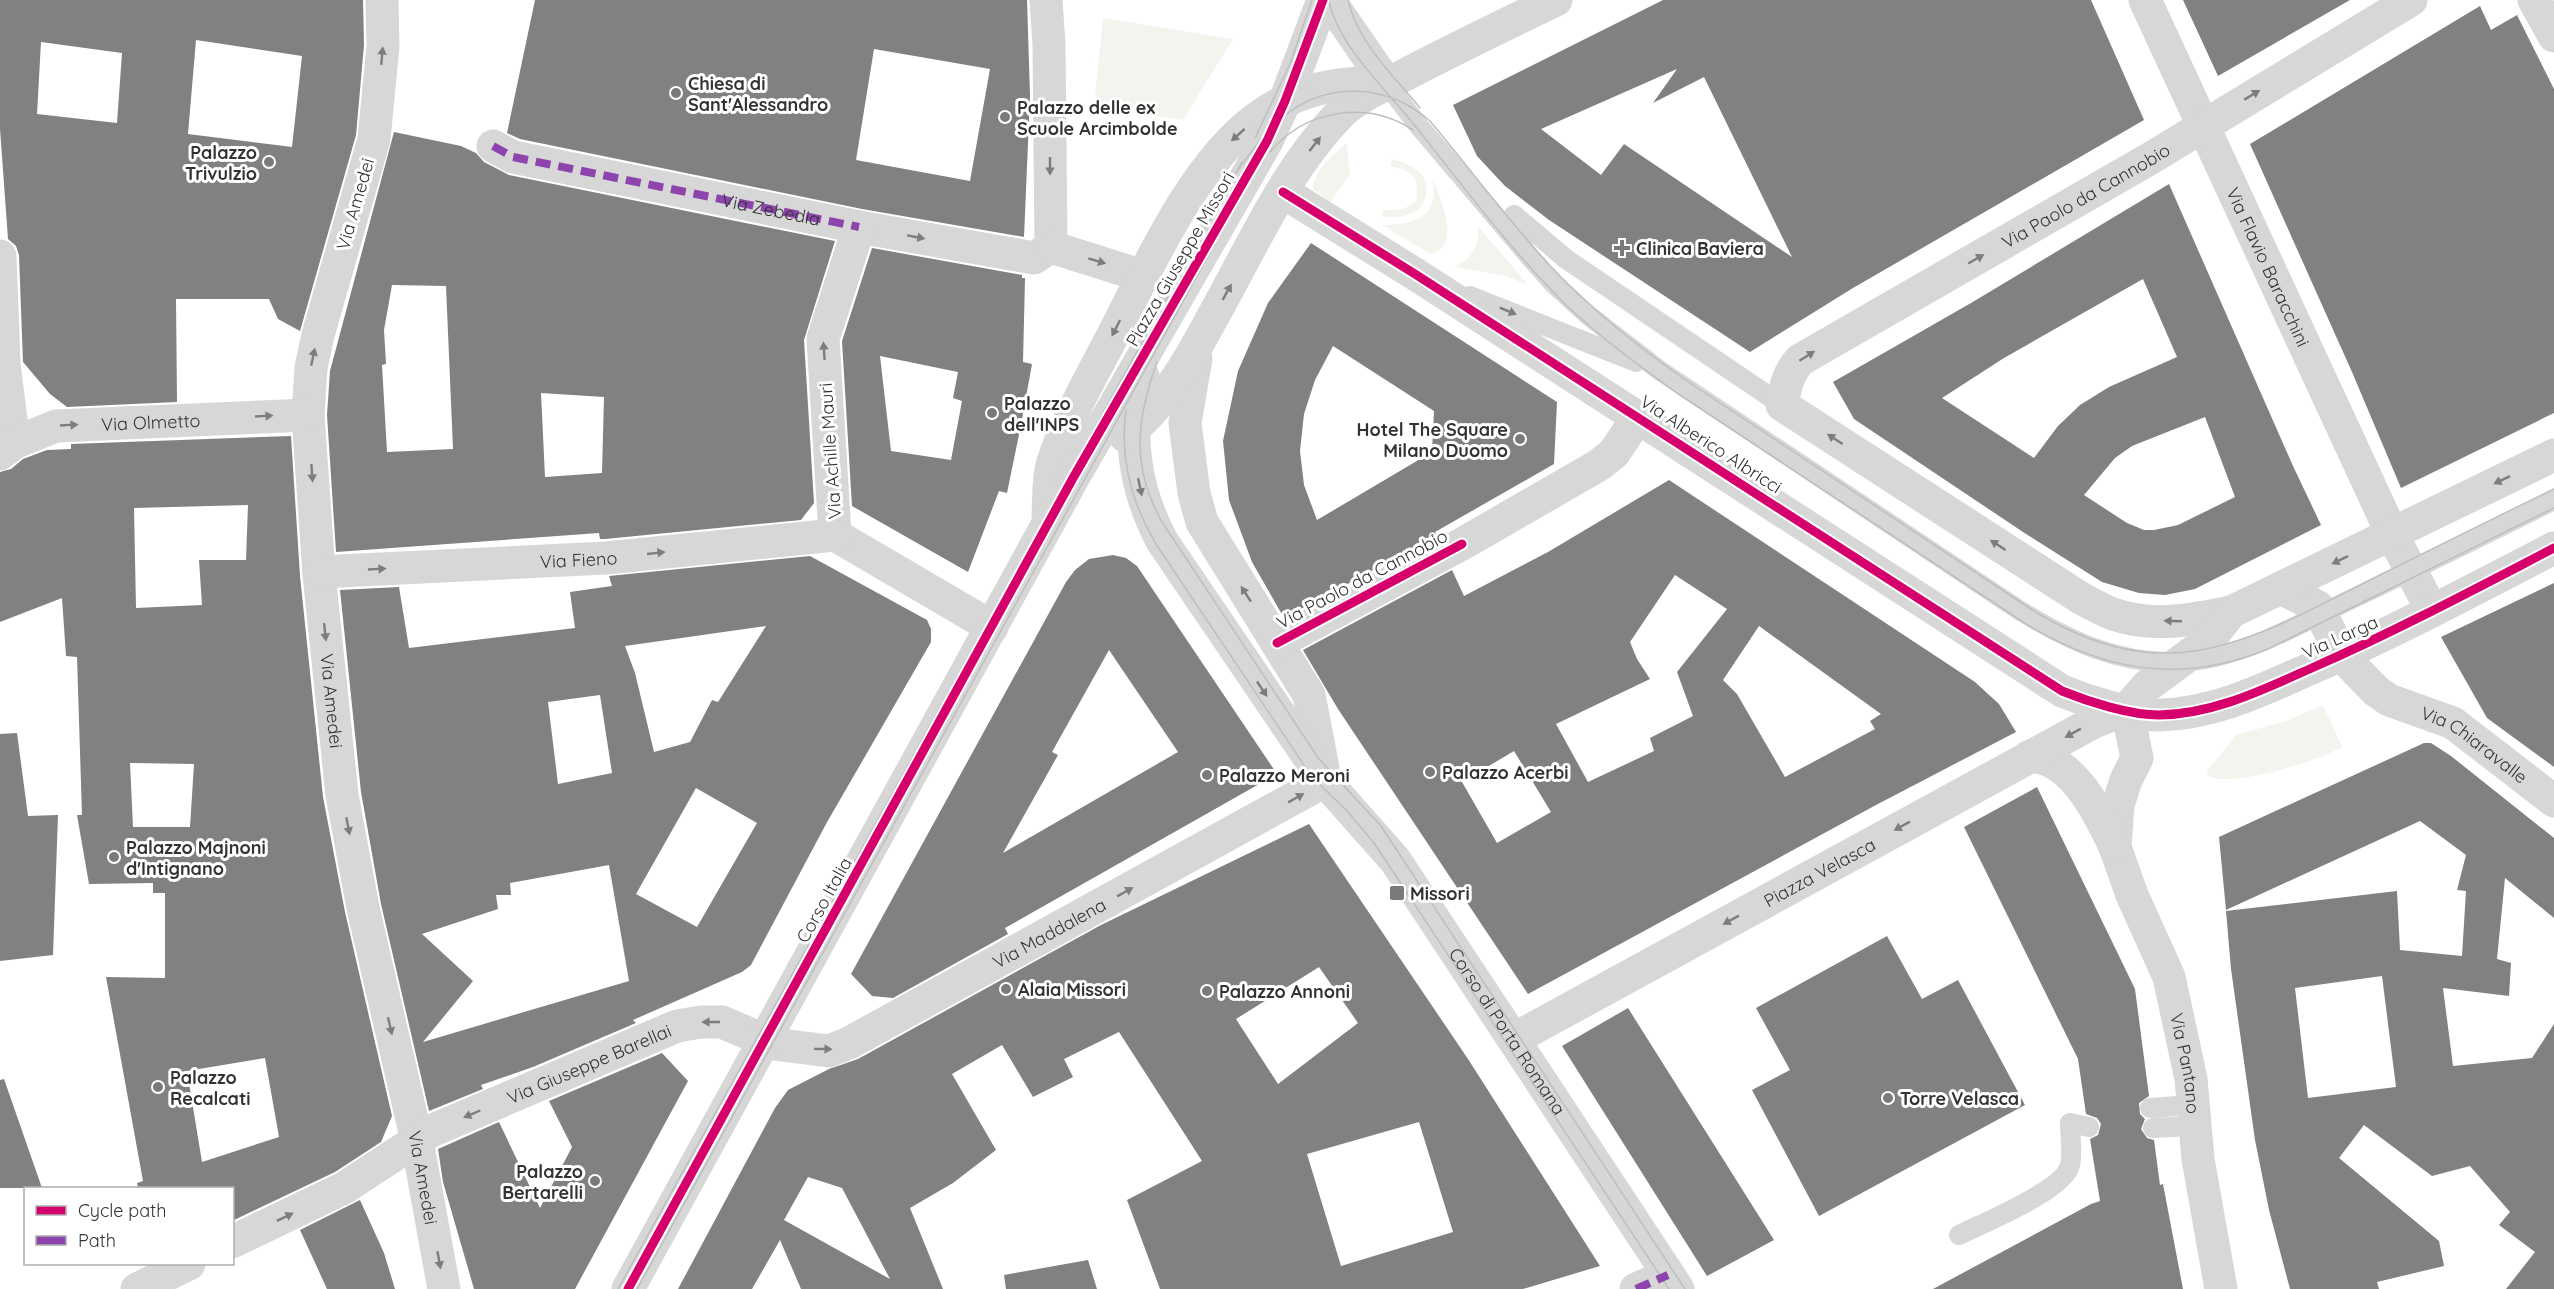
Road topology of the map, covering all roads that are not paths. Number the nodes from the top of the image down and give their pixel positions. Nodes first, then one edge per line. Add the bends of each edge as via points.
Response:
1 (382, 0) edge
2 (1046, 0) edge
3 (1323, 0) edge
4 (1329, 0) edge
5 (1556, 0) edge
6 (2145, 0) edge
7 (2411, 0) edge
8 (2534, 0) edge
9 (2554, 36) edge
10 (1388, 84) junction
11 (1285, 100) junction
12 (2202, 126) junction
13 (493, 146) dead end
14 (1283, 192) junction
15 (1514, 215) dead end
16 (859, 227) junction
17 (1051, 247) junction
18 (0, 256) edge
19 (1415, 274) junction
20 (1143, 276) junction
21 (1154, 337) junction
22 (1199, 343) junction
23 (1659, 370) junction
24 (1782, 405) junction
25 (308, 415) junction
26 (1638, 417) junction
27 (1134, 429) junction
28 (7, 449) edge
29 (2554, 455) edge
30 (1073, 478) junction
31 (2554, 500) edge
32 (1047, 526) junction
33 (2392, 534) junction
34 (835, 535) junction
35 (2554, 548) edge
36 (2411, 571) junction
37 (319, 574) junction
38 (2281, 588) junction
39 (2432, 611) junction
40 (2231, 612) junction
41 (2322, 613) junction
42 (992, 627) junction
43 (1229, 640) joint
44 (1277, 643) junction
45 (2341, 655) junction
46 (2180, 662) junction
47 (2389, 700) joint
48 (2127, 709) junction
49 (2030, 756) junction
50 (1325, 781) junction
51 (2554, 801) edge
52 (2115, 847) junction
53 (1514, 1039) junction
54 (766, 1040) junction
55 (2150, 1108) dead end
56 (2193, 1115) junction
57 (2082, 1122) dead end
58 (2153, 1128) dead end
59 (417, 1141) junction
60 (1959, 1235) dead end
61 (234, 1241) edge
62 (185, 1265) edge
63 (1673, 1282) edge
64 (137, 1289) edge
65 (444, 1289) edge
66 (628, 1289) edge
67 (1636, 1289) edge
68 (2221, 1289) edge

25 -> 1 street, Via Amedei via 318,334 374,139 383,46
2 -> 17 street
3 - 11 street, Piazza Giuseppe Missori
4 - 10 street
5 - 10 street
6 - 12 street, Via Flavio Baracchini
12 -> 7 street, Via Paolo da Cannobio
8 - 9 street
10 - 11 street, Piazza Giuseppe Missori via 1337,84
14 -> 10 street, Piazza Giuseppe Missori via 1309,152 1345,110
10 - 23 lane, Via Alberico Albricci via 1418,125 1554,284 1620,342
11 -> 20 street, Piazza Giuseppe Missori via 1228,144 1202,176
11 - 21 street, Piazza Giuseppe Missori via 1267,141
24 -> 12 street, Via Paolo da Cannobio via 1792,369 1800,360
12 - 33 street, Via Flavio Baracchini
13 - 16 street, Via Zebedia via 513,157
14 - 19 street, Via Alberico Albricci
22 -> 14 street, Piazza Giuseppe Missori
15 - 24 lane via 1566,259
16 -> 17 street, Via Zebedia via 1034,258
34 -> 16 street, Via Achille Mauri via 823,339
17 -> 20 street, Piazza Giuseppe Missori
18 - 28 street
19 -> 23 lane, Via Alberico Albricci
19 - 26 street, Via Alberico Albricci
20 -> 32 street, Piazza Giuseppe Missori via 1067,425 1052,468
21 - 27 street, Piazza Giuseppe Missori via 1135,401
21 - 30 street, Piazza Giuseppe Missori
22 - 27 street, Piazza Giuseppe Missori via 1158,405
44 -> 22 street, Piazza Giuseppe Missori via 1202,522 1194,493 1185,423
23 - 46 lane, Via Alberico Albricci via 2055,633 2103,652
40 -> 24 street via 2183,622 2138,620 2114,614 2079,597
28 -> 25 street, Via Olmetto via 56,426
25 -> 37 street, Via Amedei
26 - 44 street, Via Paolo da Cannobio via 1614,453 1599,465
26 - 48 street, Via Alberico Albricci via 2062,691 2094,704
27 - 30 street, Piazza Giuseppe Missori via 1099,453
27 -> 43 street, Piazza Giuseppe Missori via 1135,467 1151,522
29 -> 33 street, Via Larga
30 - 32 street, Piazza Giuseppe Missori
31 - 36 lane, Via Larga
32 - 42 street, Corso Italia
33 - 36 street
33 -> 38 street, Via Larga
37 -> 34 street, Via Fieno via 606,558
34 - 42 street, Via Achille Mauri
35 - 39 street, Via Larga
36 - 39 street
36 - 41 lane, Via Larga
37 -> 59 street, Via Amedei via 342,795 363,908
38 - 40 street, Via Larga
38 - 41 street, Via Larga via 2318,607
39 - 45 street, Via Larga
40 - 46 street, Via Larga via 2208,641
41 - 45 street, Via Larga
41 - 46 lane, Via Larga via 2225,656
42 - 54 street, Corso Italia
43 -> 50 street, Corso di Porta Romana
44 - 50 street via 1309,695
45 - 47 street, Via Larga via 2366,683
45 - 48 street, Via Larga via 2214,707 2156,715
46 - 48 street, Via Larga via 2147,686
47 - 51 street, Via Chiaravalle via 2453,723
48 -> 49 street, Piazza Velasca
48 - 52 street, Via Pantano via 2137,758 2118,804
49 - 52 street, Via Pantano via 2051,760 2077,783 2102,819
49 -> 53 street, Piazza Velasca
50 - 53 street, Corso di Porta Romana via 1395,860
54 -> 50 street, Via Maddalena via 829,1051 849,1043
52 - 56 street, Via Pantano via 2169,977 2191,1079
53 - 63 street, Corso di Porta Romana
54 -> 59 street, Via Giuseppe Barellai via 722,1022 677,1026 431,1131
54 - 66 street, Corso Italia
55 - 56 lane
56 - 58 lane
56 - 68 street, Via Pantano
57 - 60 lane via 2064,1178 2049,1190
61 -> 59 street, Via Giuseppe Barellai via 344,1188
59 -> 65 street, Via Amedei
62 - 64 street
63 - 67 street

